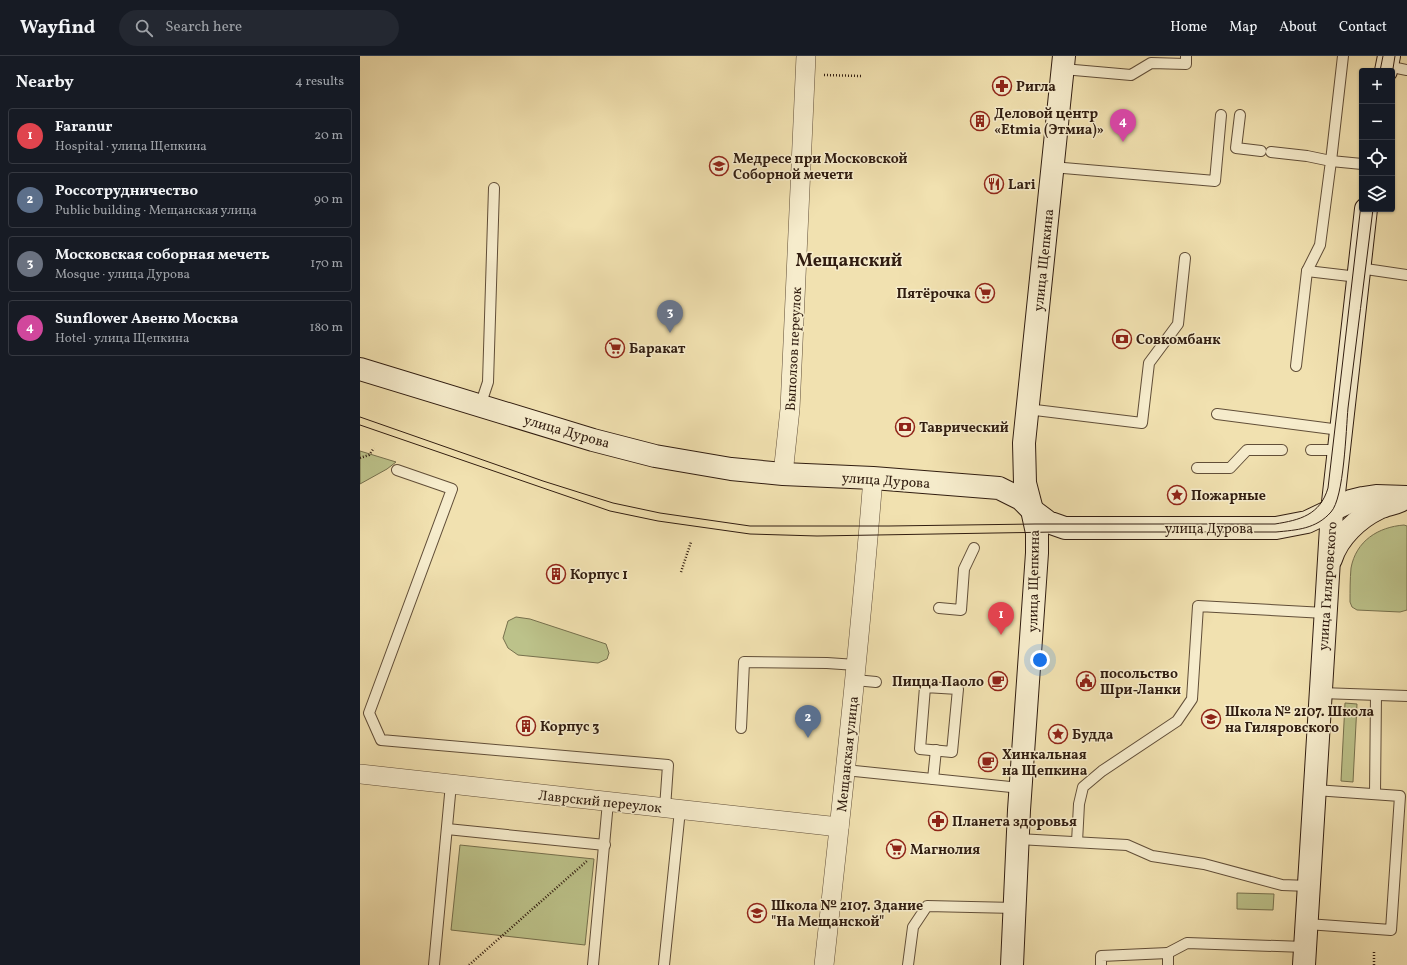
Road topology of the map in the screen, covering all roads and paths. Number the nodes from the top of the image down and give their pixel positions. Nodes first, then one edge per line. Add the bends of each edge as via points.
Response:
1 (806, 56) edge
2 (1186, 56) edge
3 (1343, 56) edge
4 (1063, 62) edge
5 (830, 75) dead end
6 (861, 76) dead end
7 (1221, 115) dead end
8 (1240, 115) dead end
9 (1331, 161) junction
10 (1359, 164) edge
11 (1052, 167) junction
12 (494, 188) dead end
13 (1366, 212) edge
14 (1185, 258) dead end
15 (1308, 271) junction
16 (1359, 273) junction
17 (1407, 275) edge
18 (1296, 366) dead end
19 (360, 369) edge
20 (480, 406) junction
21 (1027, 409) junction
22 (1217, 414) dead end
23 (1339, 440) junction
24 (374, 448) dead end
25 (1282, 450) dead end
26 (1311, 450) dead end
27 (360, 458) edge
28 (1198, 468) dead end
29 (397, 470) dead end
30 (783, 474) junction
31 (872, 478) junction
32 (1407, 499) edge
33 (1032, 510) junction
34 (1332, 511) junction
35 (1065, 528) junction
36 (691, 542) dead end
37 (1037, 545) junction
38 (974, 548) dead end
39 (1328, 568) junction
40 (681, 572) dead end
41 (939, 608) dead end
42 (1325, 612) junction
43 (855, 673) junction
44 (876, 682) dead end
45 (1320, 693) junction
46 (1376, 695) junction
47 (1407, 696) edge
48 (741, 728) dead end
49 (936, 750) junction
50 (846, 770) junction
51 (360, 774) edge
52 (933, 779) junction
53 (451, 784) junction
54 (1021, 788) junction
55 (1315, 790) junction
56 (1375, 794) junction
57 (1404, 794) edge
58 (608, 802) junction
59 (673, 809) junction
60 (839, 827) junction
61 (447, 829) junction
62 (1018, 839) junction
63 (1077, 842) junction
64 (604, 844) junction
65 (1309, 886) junction
66 (1015, 908) junction
67 (1307, 924) junction
68 (1374, 951) dead end
69 (1168, 953) junction
70 (1305, 956) edge
71 (434, 965) edge
72 (469, 965) edge
73 (593, 965) edge
74 (664, 965) edge
75 (824, 965) edge
76 (908, 965) edge
77 (1012, 965) edge
78 (1100, 965) edge
79 (1168, 965) edge
80 (1374, 965) edge

1 - 30 street, Выползов переулок via 790,409
2 - 4 lane via 1186,64 1151,63 1131,75
3 - 9 lane
4 - 11 main road, улица Щепкина
5 - 6 path
7 - 11 lane via 1215,181
8 - 9 lane via 1236,148
9 - 10 lane
9 - 15 lane via 1320,245
11 - 21 main road, улица Щепкина
12 - 20 lane via 488,382
13 - 16 main road, улица Гиляровского
14 - 21 lane via 1178,324 1149,363 1142,423
15 - 16 lane
15 - 18 lane
16 - 17 lane
16 - 23 main road, улица Гиляровского
19 - 20 main road, улица Дурова
20 - 30 main road, улица Дурова via 655,456 731,469
21 - 33 main road, улица Щепкина via 1023,462
22 - 23 lane
23 - 26 lane
23 - 34 main road, улица Гиляровского
24 - 27 path via 369,456
25 - 28 lane via 1247,450 1230,468
29 - 59 lane via 452,489 369,713 381,740 668,765
30 - 31 main road, улица Дурова
31 - 33 main road, улица Дурова via 999,488 1021,499
31 - 43 street, Мещанская улица
32 - 34 main road, улица Дурова via 1376,496 1363,498
32 - 39 main road via 1378,509 1357,522 1343,535
33 - 35 main road, улица Дурова via 1048,522
33 - 37 main road, улица Щепкина
34 - 35 main road, улица Дурова via 1307,522 1276,528
34 - 39 main road, улица Гиляровского
35 - 37 main road
36 - 40 path
37 - 54 main road, улица Щепкина
38 - 41 lane via 964,569 961,610
39 - 42 main road, улица Гиляровского
42 - 45 main road, улица Гиляровского
42 - 63 lane via 1198,606 1192,699 1177,721 1102,771 1083,787 1078,804
43 - 44 lane
43 - 48 lane via 827,663 744,662
43 - 50 street, Мещанская улица
45 - 46 lane
45 - 55 main road, улица Гиляровского
46 - 47 lane
46 - 56 lane
49 - 49 lane via 920,749 921,686 958,689 952,752
49 - 52 lane
50 - 52 lane
50 - 60 street, Мещанская улица
51 - 53 street, Лаврский переулок
52 - 54 lane
53 - 58 street, Лаврский переулок
53 - 61 lane
54 - 62 main road, улица Щепкина
55 - 56 lane
55 - 65 main road, улица Гиляровского
56 - 57 lane
57 - 67 lane via 1391,930
58 - 59 street, Лаврский переулок
58 - 64 lane
59 - 60 street, Лаврский переулок
59 - 74 lane
60 - 75 street, Мещанская улица
61 - 64 lane
61 - 71 lane
62 - 63 lane
62 - 66 main road, улица Щепкина
63 - 65 lane via 1127,845 1152,856 1204,864 1282,885
64 - 72 path
64 - 73 lane
65 - 67 main road, улица Гиляровского
66 - 76 lane via 927,906 913,926
66 - 77 main road, улица Щепкина
67 - 70 main road, улица Гиляровского
68 - 80 path
69 - 70 lane via 1187,943
69 - 78 lane via 1101,956
69 - 79 lane

